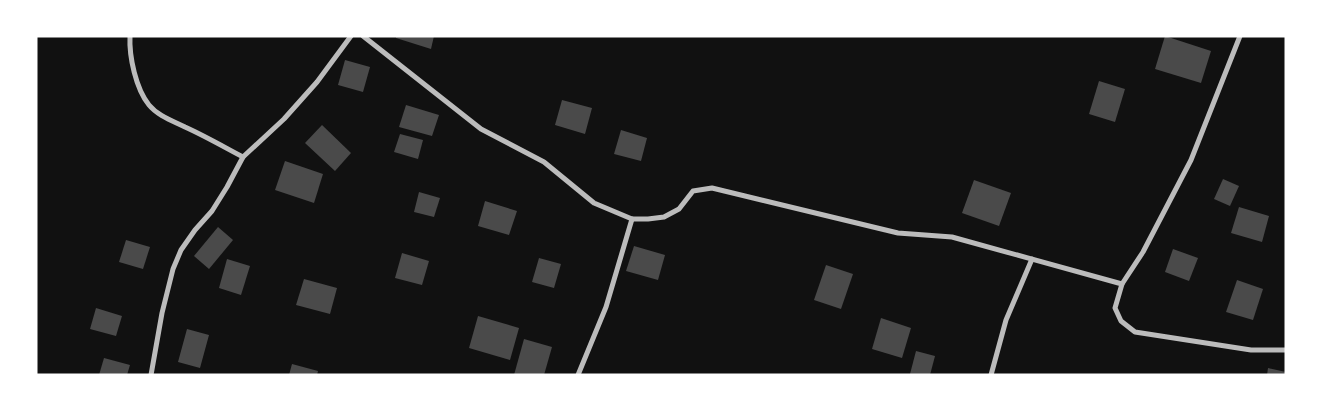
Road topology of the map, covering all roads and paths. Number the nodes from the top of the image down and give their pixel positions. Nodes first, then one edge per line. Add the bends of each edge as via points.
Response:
1 (130, 36) edge
2 (351, 36) edge
3 (363, 36) edge
4 (1240, 36) edge
5 (243, 157) junction
6 (632, 219) junction
7 (1032, 258) junction
8 (1122, 284) junction
9 (1286, 350) edge
10 (151, 375) edge
11 (578, 375) edge
12 (991, 375) edge

1 - 5 street via 129,48 138,85 150,106 164,118
2 - 5 street via 284,119
3 - 6 street via 481,129 544,162 594,202
4 - 8 street via 1191,160 1143,252
5 - 10 street via 212,211 190,236 175,263
6 - 7 street via 664,217 679,209 693,191 712,188 898,233 952,237
6 - 11 street via 606,307
7 - 8 street
7 - 12 street via 1006,320
8 - 9 street via 1115,308 1121,321 1134,332 1251,350

